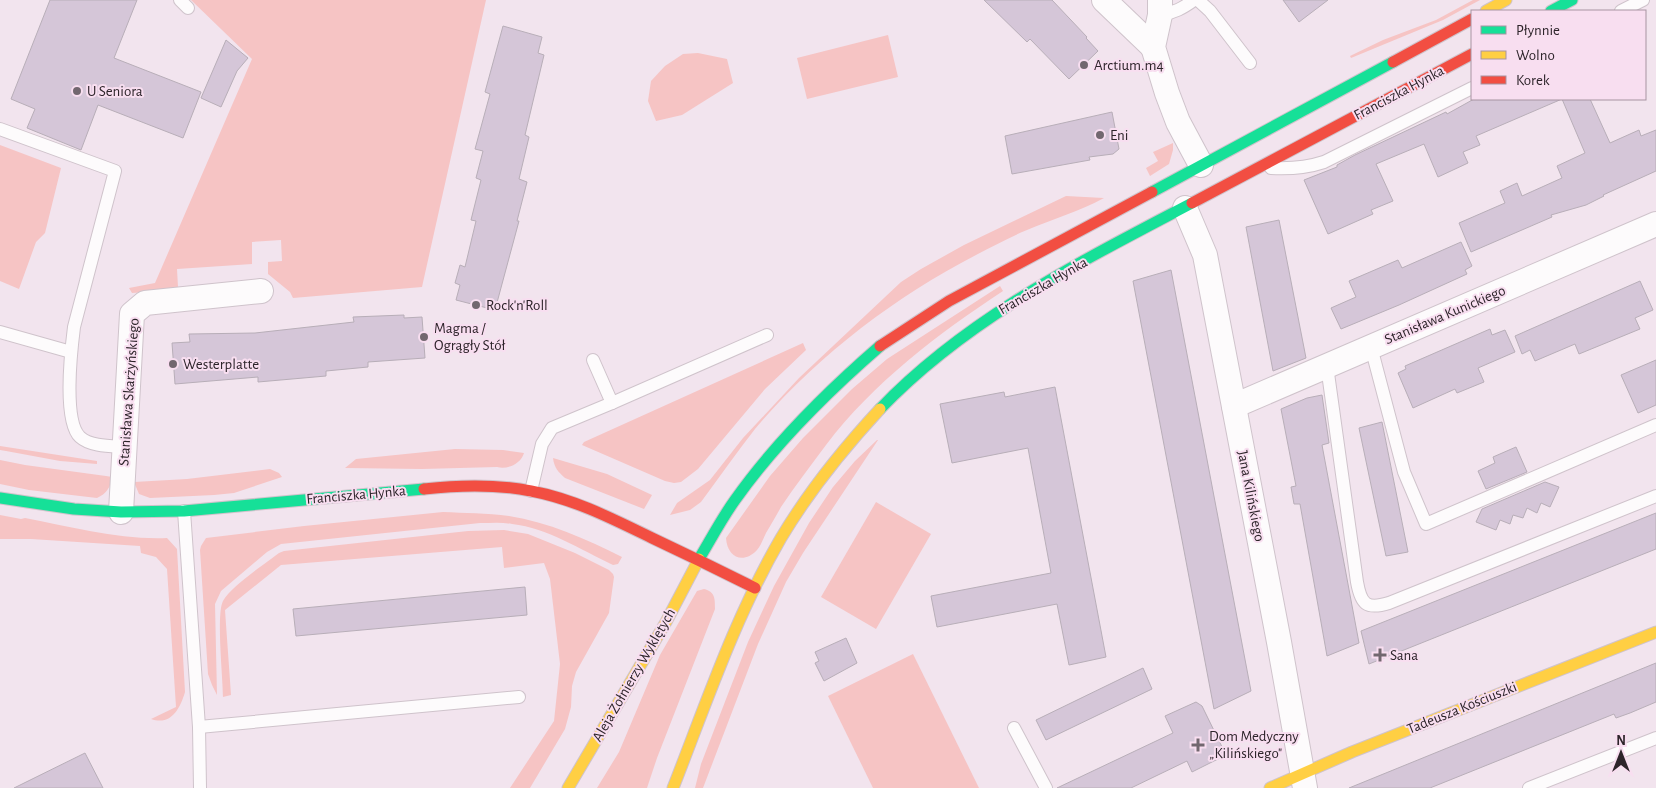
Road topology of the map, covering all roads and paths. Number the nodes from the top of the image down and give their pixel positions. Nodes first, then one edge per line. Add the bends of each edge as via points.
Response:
1 (1104, 0) edge
2 (1196, 0) edge
3 (1506, 0) edge
4 (1572, 0) edge
5 (1643, 0) edge
6 (1160, 8) edge
7 (1488, 10) edge
8 (1553, 10) edge
9 (1623, 10) edge
10 (1471, 20) edge
11 (1153, 46) junction
12 (1471, 55) edge
13 (1250, 63) dead end
14 (1471, 88) edge
15 (0, 129) edge
16 (1201, 165) junction
17 (1261, 168) junction
18 (1185, 208) junction
19 (1656, 224) edge
20 (260, 290) dead end
21 (0, 332) edge
22 (767, 335) dead end
23 (1371, 347) junction
24 (71, 352) junction
25 (593, 360) dead end
26 (1327, 366) junction
27 (612, 403) junction
28 (1234, 406) junction
29 (1656, 424) edge
30 (126, 447) junction
31 (532, 491) junction
32 (1656, 496) edge
33 (0, 498) edge
34 (184, 511) junction
35 (122, 512) junction
36 (698, 561) junction
37 (755, 588) junction
38 (1656, 632) edge
39 (519, 696) dead end
40 (199, 727) junction
41 (1014, 728) dead end
42 (1656, 738) edge
43 (1304, 781) edge
44 (200, 788) edge
45 (568, 788) edge
46 (673, 788) edge
47 (1046, 788) edge
48 (1270, 788) edge
49 (1529, 788) edge

1 - 11 street
2 - 6 lane via 1170,14
2 - 13 lane via 1210,10
3 - 7 main road
4 - 8 main road
5 - 9 lane
6 - 11 street
10 - 16 main road, Franciszka Hynka
11 - 16 street via 1178,122
12 - 17 main road, Franciszka Hynka
14 - 17 lane via 1324,162 1292,169
15 - 24 lane via 115,171 74,327
16 - 36 main road, Franciszka Hynka via 957,297 880,346 784,439 735,500
17 - 18 main road, Franciszka Hynka
18 - 28 street, Jana Kilińskiego via 1205,255
18 - 37 main road, Franciszka Hynka via 1061,274 990,317 920,371 878,410 837,458 802,505
19 - 23 street, Stanisława Kunickiego
20 - 30 street, Stanisława Skarżyńskiego via 145,303 132,314
21 - 24 lane
22 - 27 lane
23 - 26 street, Stanisława Kunickiego
23 - 29 lane via 1404,472 1426,524
24 - 30 lane via 72,424 80,437 86,440
25 - 27 lane
26 - 28 street, Stanisława Kunickiego
26 - 32 lane via 1359,590 1366,604 1371,606 1389,603
27 - 31 lane via 552,428 542,444
28 - 43 street, Jana Kilińskiego
30 - 35 street, Stanisława Skarżyńskiego
31 - 34 main road, Franciszka Hynka via 502,487 441,487
31 - 36 main road, Franciszka Hynka via 603,514
33 - 35 main road, Franciszka Hynka
34 - 35 main road, Franciszka Hynka
34 - 40 lane
36 - 37 main road, Franciszka Hynka
36 - 45 main road, Aleja Żołnierzy Wyklętych via 666,622
37 - 46 main road
38 - 43 main road, Tadeusza Kościuszki via 1352,752
39 - 40 lane
40 - 44 lane
41 - 47 lane
42 - 49 lane
43 - 48 main road, Tadeusza Kościuszki

